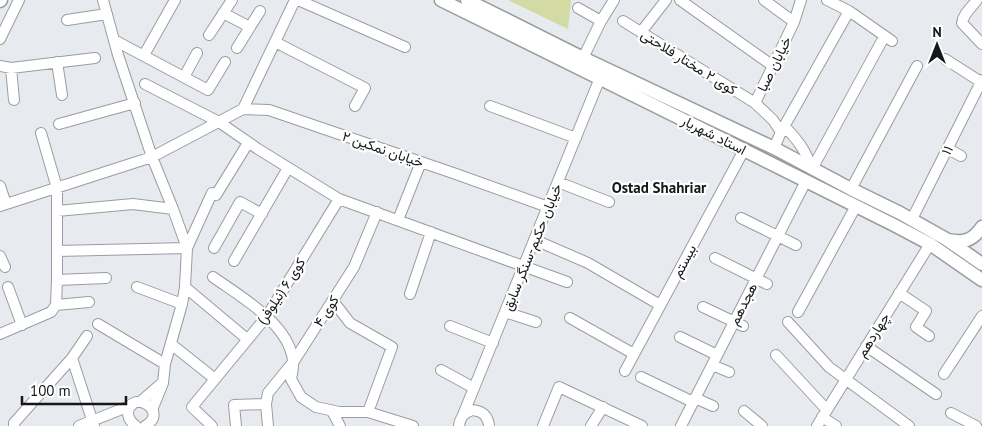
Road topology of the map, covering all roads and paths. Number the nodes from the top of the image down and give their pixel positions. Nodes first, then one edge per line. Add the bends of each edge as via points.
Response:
1 (19, 0) edge
2 (103, 0) edge
3 (176, 0) edge
4 (232, 0) edge
5 (297, 0) edge
6 (440, 0) edge
7 (467, 0) edge
8 (614, 0) edge
9 (666, 0) edge
10 (680, 0) edge
11 (764, 0) edge
12 (801, 0) edge
13 (977, 0) edge
14 (830, 1) edge
15 (578, 8) dead end
16 (260, 11) dead end
17 (849, 12) junction
18 (223, 13) junction
19 (106, 14) junction
20 (68, 20) dead end
21 (496, 21) junction
22 (601, 21) junction
23 (623, 21) dead end
24 (794, 22) junction
25 (250, 26) junction
26 (514, 30) junction
27 (641, 32) junction
28 (209, 35) dead end
29 (0, 39) edge
30 (114, 40) junction
31 (275, 42) junction
32 (982, 44) edge
33 (405, 47) dead end
34 (237, 48) dead end
35 (197, 53) dead end
36 (144, 55) junction
37 (95, 58) dead end
38 (583, 58) junction
39 (945, 59) dead end
40 (57, 62) junction
41 (224, 62) dead end
42 (0, 66) edge
43 (773, 66) junction
44 (917, 66) dead end
45 (11, 68) junction
46 (184, 77) junction
47 (600, 78) junction
48 (981, 81) edge
49 (144, 84) dead end
50 (62, 95) dead end
51 (14, 100) dead end
52 (135, 103) junction
53 (754, 103) junction
54 (355, 106) dead end
55 (490, 106) dead end
56 (243, 109) junction
57 (219, 122) junction
58 (59, 124) dead end
59 (781, 132) junction
60 (41, 133) dead end
61 (576, 138) junction
62 (248, 143) junction
63 (774, 148) junction
64 (948, 149) junction
65 (744, 150) junction
66 (961, 156) dead end
67 (152, 157) junction
68 (421, 162) junction
69 (288, 168) junction
70 (812, 169) junction
71 (806, 181) junction
72 (558, 182) junction
73 (0, 186) edge
74 (57, 188) junction
75 (851, 189) junction
76 (339, 199) junction
77 (609, 202) dead end
78 (3, 205) edge
79 (856, 206) junction
80 (548, 207) junction
81 (173, 209) junction
82 (56, 211) junction
83 (377, 212) junction
84 (262, 214) junction
85 (742, 218) dead end
86 (912, 219) junction
87 (398, 220) junction
88 (982, 228) edge
89 (431, 232) junction
90 (778, 237) junction
91 (946, 239) junction
92 (534, 240) junction
93 (930, 244) junction
94 (796, 245) dead end
95 (187, 248) junction
96 (214, 248) dead end
97 (56, 251) junction
98 (0, 256) edge
99 (715, 258) dead end
100 (234, 261) dead end
101 (982, 264) edge
102 (524, 266) junction
103 (5, 267) dead end
104 (213, 277) dead end
105 (106, 278) dead end
106 (756, 278) junction
107 (57, 280) junction
108 (982, 280) edge
109 (567, 282) dead end
110 (767, 284) dead end
111 (185, 287) junction
112 (8, 288) dead end
113 (136, 288) dead end
114 (410, 294) dead end
115 (899, 294) junction
116 (333, 301) junction
117 (89, 302) dead end
118 (182, 304) junction
119 (660, 305) junction
120 (703, 307) dead end
121 (54, 309) junction
122 (505, 312) junction
123 (798, 312) dead end
124 (267, 316) junction
125 (982, 316) edge
126 (570, 318) dead end
127 (536, 322) dead end
128 (788, 322) dead end
129 (98, 324) dead end
130 (739, 324) junction
131 (22, 325) junction
132 (450, 326) dead end
133 (0, 334) edge
134 (87, 336) dead end
135 (929, 336) dead end
136 (680, 337) dead end
137 (247, 340) junction
138 (493, 343) junction
139 (171, 344) junction
140 (866, 346) junction
141 (634, 354) junction
142 (776, 355) dead end
143 (72, 358) junction
144 (715, 360) junction
145 (294, 361) junction
146 (166, 364) junction
147 (441, 370) dead end
148 (625, 371) dead end
149 (729, 372) dead end
150 (944, 374) dead end
151 (641, 377) dead end
152 (215, 379) junction
153 (845, 380) junction
154 (163, 382) junction
155 (474, 388) junction
156 (936, 394) dead end
157 (694, 400) junction
158 (136, 403) junction
159 (266, 404) junction
160 (713, 406) dead end
161 (603, 407) junction
162 (152, 410) junction
163 (332, 411) junction
164 (744, 411) dead end
165 (368, 412) junction
166 (952, 413) dead end
167 (106, 416) junction
168 (822, 418) edge
169 (459, 423) edge
170 (489, 423) edge
171 (93, 424) edge
172 (133, 424) edge
173 (147, 425) edge
174 (14, 426) edge
175 (79, 426) edge
176 (212, 426) edge
177 (236, 426) edge
178 (268, 426) edge
179 (340, 426) edge
180 (413, 426) edge
181 (500, 426) edge
182 (543, 426) edge
183 (590, 426) edge
184 (642, 426) edge
185 (681, 426) edge
186 (762, 426) edge
187 (836, 426) edge
188 (909, 426) edge
189 (976, 426) edge

1 - 29 street
2 - 19 street
3 - 36 street
4 - 18 street
5 - 31 street
5 - 33 street
6 - 21 main road, استاد شهریار
7 - 21 main road, استاد شهریار
8 - 22 street
9 - 27 street
10 - 43 street
11 - 24 street
12 - 24 street, خیابان صبا
13 - 32 street via 962,22
14 - 17 street
15 - 22 street
16 - 25 street
17 - 59 street
17 - 70 street via 888,39
18 - 25 street
18 - 28 street
19 - 20 street
19 - 30 street
21 - 26 main road, استاد شهریار
22 - 38 street
23 - 27 street, کوی ۲ مختار فلاحتی
24 - 43 street, خیابان صبا
25 - 34 street
26 - 38 main road, استاد شهریار
26 - 47 main road, استاد شهریار
27 - 53 street, کوی ۲ مختار فلاحتی
30 - 36 street
30 - 52 street
31 - 54 street via 365,88
31 - 56 street
35 - 46 street
36 - 46 street
37 - 40 street
38 - 63 main road, استاد شهریار
39 - 48 street
40 - 45 street
40 - 50 street
41 - 46 street via 208,90
42 - 45 street
43 - 53 street, خیابان صبا
44 - 75 street
45 - 51 street
47 - 61 street, خیابان حکیم-سنگر سابق
47 - 65 main road, استاد شهریار
48 - 64 street, ۱۱
49 - 57 street
52 - 58 street
52 - 67 street
53 - 59 street, خیابان صبا
55 - 61 street
56 - 57 street
56 - 68 street, خیابان نمکین ۲ via 269,110
57 - 62 street
57 - 67 street
59 - 63 street
59 - 70 street via 788,130 798,140
60 - 74 street
61 - 72 street, خیابان حکیم-سنگر سابق
62 - 69 street
62 - 95 street via 214,194
63 - 70 main road, استاد شهریار
64 - 66 street
64 - 86 street, ۱۱
65 - 71 main road, استاد شهریار
65 - 119 street, بیستم
67 - 74 street
67 - 81 street
68 - 80 street, خیابان نمکین ۲
68 - 87 street
69 - 76 street
69 - 84 street
70 - 75 main road, استاد شهریار
71 - 79 main road, استاد شهریار
71 - 90 street, هجدهم
72 - 77 street
72 - 80 street, خیابان حکیم-سنگر سابق
73 - 78 street
74 - 78 street
74 - 82 street
75 - 86 main road, استاد شهریار
76 - 83 street
76 - 124 street, کوی ۶ (نیلوفر)
79 - 93 main road, استاد شهریار
79 - 123 street
80 - 92 street, خیابان حکیم-سنگر سابق
81 - 82 street via 133,204
81 - 95 street
82 - 97 street
83 - 87 street
83 - 116 street, کوی ۴ via 354,267
84 - 96 street via 240,202
84 - 100 street
85 - 90 street
86 - 91 main road, استاد شهریار
87 - 89 street
88 - 91 main road via 967,241
89 - 102 street
89 - 114 street
90 - 94 street
90 - 106 street, هجدهم
91 - 101 main road, استاد شهریار
92 - 102 street, خیابان حکیم-سنگر سابق
92 - 119 street via 588,264
93 - 108 main road, استاد شهریار
93 - 115 street, چهاردهم
95 - 97 street
95 - 111 street
97 - 107 street
98 - 103 street
99 - 106 street
102 - 109 street
102 - 122 street, خیابان حکیم-سنگر سابق
104 - 124 street
105 - 107 street
106 - 110 street
106 - 130 street, هجدهم
107 - 121 street
111 - 118 street
111 - 137 street
112 - 131 street
113 - 118 street
115 - 135 street via 926,311 916,327
115 - 140 street, چهاردهم
116 - 145 street, کوی ۴
116 - 165 street via 350,323 392,347
117 - 121 street
118 - 139 street
119 - 141 street, بیستم
120 - 130 street
121 - 131 street
122 - 127 street
122 - 138 street, خیابان حکیم-سنگر سابق
124 - 137 street, کوی ۶ (نیلوفر)
124 - 145 street via 289,343
125 - 150 street
126 - 141 street
128 - 153 street
129 - 146 street
130 - 144 street, هجدهم
131 - 133 street
132 - 138 street
134 - 143 street
136 - 144 street
137 - 152 street, کوی ۶ (نیلوفر)
138 - 155 street, خیابان حکیم-سنگر سابق
139 - 146 street
139 - 152 street
140 - 153 street, چهاردهم
140 - 156 street
141 - 148 street, بیستم
142 - 168 street
143 - 171 street
143 - 174 street
144 - 149 street
144 - 157 street, هجدهم
145 - 159 street, کوی ۴ via 268,393
145 - 163 street via 291,379 302,396 316,408
146 - 154 street
147 - 155 street
151 - 157 street
152 - 176 street, کوی ۶ (نیلوفر) via 192,407
153 - 168 street, چهاردهم
153 - 188 street
154 - 158 street
154 - 162 street
155 - 169 street, خیابان حکیم-سنگر سابق
157 - 160 street
157 - 185 street, هجدهم
158 - 162 street via 148,404
158 - 167 street
158 - 172 street via 128,411
159 - 177 street via 234,405
159 - 178 street
161 - 182 street via 559,387
161 - 183 street
161 - 184 street
162 - 173 street via 153,418
163 - 165 street
163 - 179 street
164 - 186 street
165 - 180 street
166 - 189 street
167 - 171 street
167 - 172 street
168 - 187 street
169 - 170 street via 472,410 483,412
170 - 181 street
171 - 175 street

